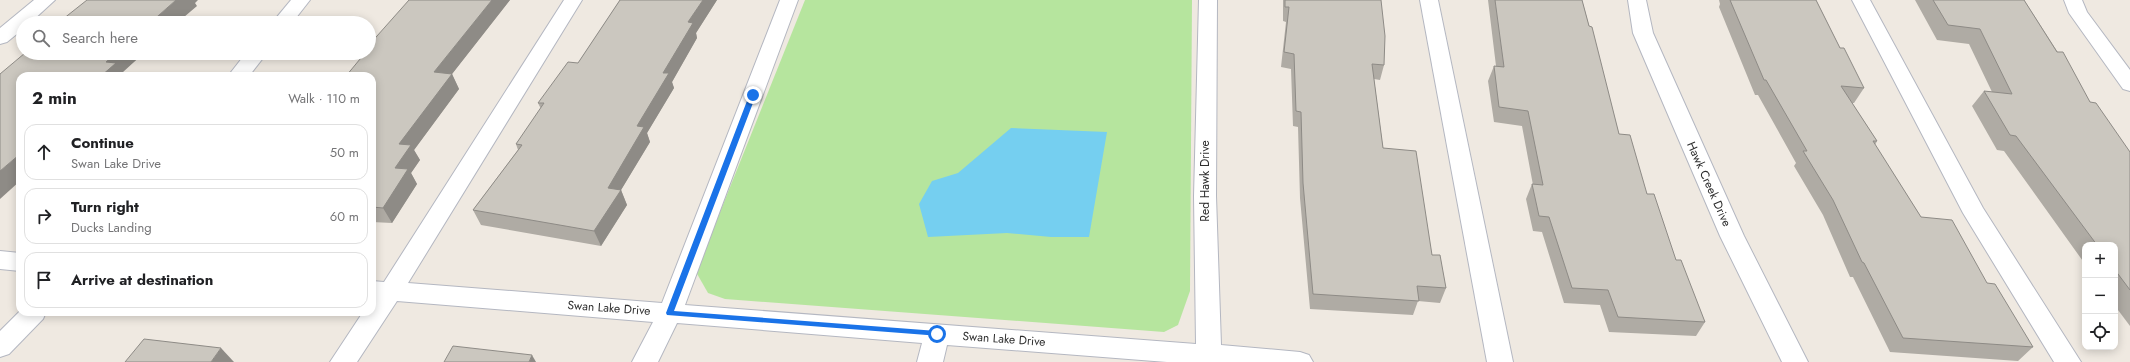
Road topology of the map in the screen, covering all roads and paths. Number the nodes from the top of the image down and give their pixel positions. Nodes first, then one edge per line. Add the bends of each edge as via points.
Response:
1 (46, 0) edge
2 (301, 0) edge
3 (573, 0) edge
4 (789, 0) edge
5 (1208, 0) edge
6 (1429, 0) edge
7 (1637, 0) edge
8 (1861, 0) edge
9 (2073, 0) edge
10 (27, 16) edge
11 (288, 16) edge
12 (16, 25) edge
13 (0, 38) edge
14 (251, 60) edge
15 (241, 72) edge
16 (2130, 84) edge
17 (0, 260) edge
18 (16, 262) edge
19 (382, 291) edge
20 (376, 302) edge
21 (670, 313) junction
22 (30, 316) edge
23 (368, 316) edge
24 (937, 334) junction
25 (0, 347) edge
26 (1209, 358) edge
27 (343, 362) edge
28 (645, 362) edge
29 (930, 362) edge
30 (1300, 362) edge
31 (1500, 362) edge
32 (1796, 362) edge
33 (2068, 362) edge

1 - 10 street
2 - 11 street
3 - 19 street
4 - 21 street
5 - 26 street, Red Hawk Drive via 1205,196
6 - 31 street
7 - 32 street, Hawk Creek Drive via 1643,33 1652,55 1732,236
8 - 33 street via 1974,213
9 - 16 street via 2078,13
12 - 13 street
14 - 15 street
17 - 18 street
19 - 20 street
19 - 21 street, Swan Lake Drive
21 - 24 street, Swan Lake Drive
21 - 28 street
22 - 25 street
23 - 27 street
24 - 26 street, Swan Lake Drive
24 - 29 street
26 - 30 street, Swan Lake Drive

